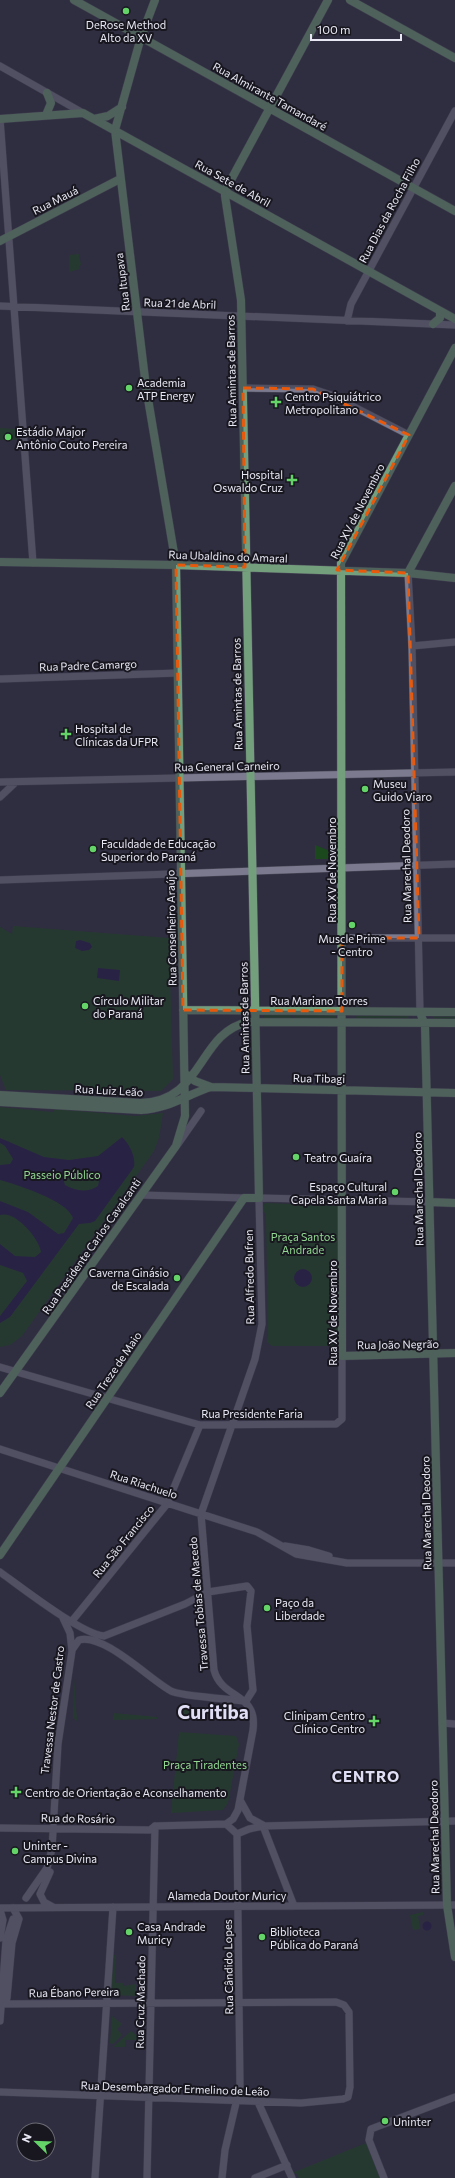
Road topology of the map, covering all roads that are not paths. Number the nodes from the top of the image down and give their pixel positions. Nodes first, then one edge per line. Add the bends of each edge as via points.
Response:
1 (74, 0) edge
2 (155, 0) edge
3 (328, 0) edge
4 (350, 0) edge
5 (141, 37) junction
6 (455, 58) edge
7 (0, 66) edge
8 (48, 92) junction
9 (122, 107) junction
10 (270, 108) junction
11 (455, 111) edge
12 (84, 112) junction
13 (46, 115) junction
14 (0, 119) edge
15 (94, 119) junction
16 (115, 130) junction
17 (120, 179) junction
18 (413, 188) junction
19 (225, 192) junction
20 (455, 211) edge
21 (9, 236) junction
22 (0, 241) edge
23 (369, 272) junction
24 (0, 306) edge
25 (14, 306) junction
26 (440, 311) junction
27 (136, 312) junction
28 (241, 316) junction
29 (455, 319) edge
30 (347, 321) junction
31 (433, 324) junction
32 (455, 326) edge
33 (455, 348) edge
34 (243, 388) junction
35 (409, 435) junction
36 (455, 486) edge
37 (0, 562) edge
38 (33, 563) junction
39 (176, 565) junction
40 (245, 567) junction
41 (341, 570) junction
42 (408, 574) junction
43 (455, 578) edge
44 (455, 642) edge
45 (412, 646) junction
46 (178, 673) junction
47 (0, 679) edge
48 (455, 772) edge
49 (415, 773) junction
50 (342, 775) junction
51 (249, 776) junction
52 (180, 778) junction
53 (0, 782) edge
54 (16, 782) junction
55 (0, 797) edge
56 (455, 864) edge
57 (417, 865) junction
58 (342, 868) junction
59 (251, 871) junction
60 (181, 873) junction
61 (0, 880) edge
62 (342, 938) junction
63 (419, 938) junction
64 (455, 938) edge
65 (184, 1010) junction
66 (227, 1010) junction
67 (254, 1010) junction
68 (286, 1011) junction
69 (342, 1011) junction
70 (420, 1012) junction
71 (455, 1012) edge
72 (254, 1022) junction
73 (296, 1022) junction
74 (342, 1022) junction
75 (454, 1022) edge
76 (243, 1023) junction
77 (425, 1023) junction
78 (184, 1069) junction
79 (190, 1077) junction
80 (185, 1085) junction
81 (211, 1087) junction
82 (256, 1088) junction
83 (343, 1090) junction
84 (427, 1092) junction
85 (455, 1093) edge
86 (0, 1095) edge
87 (185, 1099) junction
88 (0, 1102) edge
89 (201, 1111) dead end
90 (176, 1146) junction
91 (141, 1195) junction
92 (244, 1198) junction
93 (259, 1198) junction
94 (343, 1200) junction
95 (429, 1202) junction
96 (455, 1203) edge
97 (455, 1353) edge
98 (433, 1354) junction
99 (342, 1356) junction
100 (0, 1367) edge
101 (16, 1371) junction
102 (0, 1393) edge
103 (107, 1399) junction
104 (342, 1419) joint
105 (200, 1425) junction
106 (232, 1425) junction
107 (0, 1449) edge
108 (59, 1469) junction
109 (167, 1504) junction
110 (201, 1514) junction
111 (0, 1556) edge
112 (438, 1563) junction
113 (455, 1563) edge
114 (0, 1572) edge
115 (208, 1592) junction
116 (61, 1616) junction
117 (72, 1621) junction
118 (110, 1636) junction
119 (111, 1648) junction
120 (72, 1651) junction
121 (246, 1702) junction
122 (442, 1723) junction
123 (455, 1724) edge
124 (240, 1798) junction
125 (455, 1821) edge
126 (445, 1822) junction
127 (226, 1824) junction
128 (155, 1826) junction
129 (263, 1826) junction
130 (0, 1828) edge
131 (53, 1829) junction
132 (237, 1834) junction
133 (26, 1898) dead end
134 (451, 1905) edge
135 (238, 1906) junction
136 (294, 1906) junction
137 (56, 1907) junction
138 (113, 1907) junction
139 (153, 1907) junction
140 (13, 1908) junction
141 (0, 1909) edge
142 (13, 1919) dead end
143 (0, 1938) edge
144 (455, 1957) edge
145 (239, 2002) junction
146 (106, 2003) junction
147 (151, 2003) junction
148 (0, 2004) edge
149 (0, 2021) edge
150 (0, 2092) edge
151 (100, 2096) junction
152 (348, 2097) joint
153 (455, 2097) edge
154 (149, 2098) junction
155 (237, 2101) junction
156 (258, 2102) junction
157 (287, 2165) junction
158 (95, 2178) edge
159 (147, 2178) edge
160 (222, 2178) edge
161 (255, 2178) edge
162 (292, 2178) edge
163 (384, 2178) edge

1 - 5 main road, Rua Almirante Tamandaré
2 - 5 main road, Rua Itupava
3 - 10 main road
4 - 6 main road
5 - 9 main road, Rua Itupava
5 - 10 main road, Rua Almirante Tamandaré
7 - 8 street, Rua Sete de Abril
8 - 12 street, Rua Sete de Abril
8 - 13 main road via 51,103
9 - 15 main road via 108,116
9 - 16 main road, Rua Itupava
10 - 18 main road, Rua Almirante Tamandaré
10 - 19 main road
11 - 18 street, Rua Dias da Rocha Filho
12 - 13 main road
12 - 15 main road, Rua Sete de Abril
13 - 14 main road
14 - 21 street
15 - 16 main road, Rua Sete de Abril
16 - 17 main road, Rua Itupava
16 - 19 main road, Rua Sete de Abril
17 - 21 main road, Rua Mauá
17 - 27 main road, Rua Itupava
18 - 20 main road, Rua Almirante Tamandaré
18 - 23 street, Rua Dias da Rocha Filho
19 - 23 main road, Rua Sete de Abril
19 - 28 main road, Rua Amintas de Barros via 239,284
21 - 22 main road, Rua Mauá
21 - 25 street
23 - 26 main road, Rua Sete de Abril
23 - 30 street, Rua Dias da Rocha Filho via 349,308
24 - 25 street, Rua 21 de Abril
25 - 27 street, Rua 21 de Abril
25 - 38 street
26 - 29 main road, Rua Sete de Abril
26 - 31 main road via 440,318
27 - 28 street, Rua 21 de Abril
27 - 39 main road, Rua Itupava
28 - 30 street, Rua 21 de Abril
28 - 34 main road, Rua Amintas de Barros
30 - 31 street, Rua 21 de Abril
31 - 32 street, Rua 21 de Abril
33 - 35 main road, Rua XV de Novembro
34 - 35 street via 300,387 317,390
34 - 40 main road, Rua Amintas de Barros
35 - 41 main road, Rua XV de Novembro via 341,563
36 - 42 main road
37 - 38 main road, Rua Ubaldino do Amaral
38 - 39 main road, Rua Ubaldino do Amaral
39 - 40 main road, Rua Ubaldino do Amaral
39 - 46 main road, Rua Conselheiro Araújo
40 - 41 main road, Rua Ubaldino do Amaral
40 - 51 main road, Rua Amintas de Barros
41 - 42 main road, Rua Ubaldino do Amaral
41 - 50 main road, Rua XV de Novembro
42 - 43 main road, Rua Ubaldino do Amaral
42 - 45 street, Rua Marechal Deodoro
44 - 45 street
45 - 49 street, Rua Marechal Deodoro
46 - 47 street, Rua Padre Camargo
46 - 52 main road, Rua Conselheiro Araújo
48 - 49 street, Rua General Carneiro
49 - 50 street, Rua General Carneiro
49 - 57 street, Rua Marechal Deodoro
50 - 51 street, Rua General Carneiro
50 - 58 main road, Rua XV de Novembro
51 - 52 street, Rua General Carneiro
51 - 59 main road, Rua Amintas de Barros
52 - 54 street, Rua General Carneiro
52 - 60 main road, Rua Conselheiro Araújo
53 - 54 street, Rua General Carneiro
54 - 55 street
56 - 57 street
57 - 58 street
57 - 63 street, Rua Marechal Deodoro
58 - 59 street
58 - 62 main road, Rua XV de Novembro
59 - 60 street
59 - 67 main road, Rua Amintas de Barros
60 - 61 street
60 - 65 main road, Rua Conselheiro Araújo
62 - 63 street
62 - 69 main road, Rua XV de Novembro
63 - 64 street
63 - 70 street, Rua Marechal Deodoro
65 - 66 main road, Rua Mariano Torres
65 - 78 main road, Rua Conselheiro Araújo
66 - 67 main road, Rua Mariano Torres
66 - 76 main road via 237,1015
67 - 68 main road, Rua Mariano Torres
67 - 72 main road, Rua Amintas de Barros
68 - 69 main road, Rua Mariano Torres
68 - 73 main road
69 - 70 main road, Rua Mariano Torres
69 - 74 main road, Rua XV de Novembro
70 - 71 main road, Rua Mariano Torres
70 - 77 main road, Rua Marechal Deodoro
72 - 73 main road, Rua Mariano Torres
72 - 76 main road, Rua Luiz Leão
72 - 82 main road, Rua Amintas de Barros
73 - 74 main road, Rua Mariano Torres
74 - 77 main road, Rua Mariano Torres
74 - 83 main road, Rua XV de Novembro
75 - 77 main road, Rua Mariano Torres
76 - 79 main road, Rua Luiz Leão via 228,1031 218,1041
77 - 84 main road, Rua Marechal Deodoro
78 - 79 main road
78 - 80 main road, Rua Conselheiro Araújo
79 - 80 main road, Rua Luiz Leão
79 - 81 main road
80 - 86 main road, Rua Luiz Leão via 172,1096 146,1103
80 - 87 main road, Rua Conselheiro Araújo
81 - 82 main road, Rua Tibagi
81 - 87 main road, Rua Tibagi
82 - 83 main road, Rua Tibagi
82 - 93 main road, Rua Amintas de Barros
83 - 84 main road, Rua Tibagi
83 - 94 main road, Rua XV de Novembro
84 - 85 main road, Rua Tibagi
84 - 95 main road, Rua Marechal Deodoro
87 - 88 main road, Rua Luiz Leão via 163,1108 140,1110
87 - 90 main road, Rua Conselheiro Araújo via 184,1126
89 - 90 street, Rua Presidente Carlos Cavalcanti
90 - 91 main road, Rua Presidente Carlos Cavalcanti
91 - 92 street
91 - 101 main road, Rua Presidente Carlos Cavalcanti
92 - 93 main road
92 - 103 main road, Rua Treze de Maio
93 - 94 street
93 - 106 street, Rua Alfredo Bufren via 261,1335
94 - 95 street
94 - 99 main road, Rua XV de Novembro
95 - 96 main road
95 - 98 main road, Rua Marechal Deodoro
97 - 98 main road, Rua João Negrão
98 - 99 main road, Rua João Negrão
98 - 112 main road, Rua Marechal Deodoro
99 - 104 street, Rua XV de Novembro
100 - 101 street, Rua Presidente Faria
101 - 102 main road, Rua Presidente Carlos Cavalcanti
101 - 103 street, Rua Presidente Faria
103 - 105 street, Rua Presidente Faria
103 - 108 main road, Rua Treze de Maio
104 - 106 street, Rua Presidente Faria via 336,1424
105 - 106 street, Rua Presidente Faria
105 - 109 street, Rua São Francisco
106 - 110 street, Rua Alfredo Bufren
107 - 108 street, Rua Riachuelo
108 - 109 street, Rua Riachuelo
108 - 111 main road, Rua Treze de Maio
109 - 110 street, Rua Riachuelo
109 - 117 street, Rua São Francisco
110 - 112 street, Rua Riachuelo via 257,1532 296,1554 343,1562
110 - 115 street, Travessa Tobias de Macedo
112 - 113 street, Rua Riachuelo
112 - 122 main road, Rua Marechal Deodoro
114 - 116 street
115 - 118 street
115 - 121 street, Travessa Tobias de Macedo via 216,1675 225,1688
115 - 121 street via 250,1587 247,1626 253,1690
116 - 117 street
116 - 120 street, Travessa Nestor de Castro via 68,1626
117 - 118 street via 101,1636
118 - 119 street
119 - 120 street via 83,1639 79,1640
119 - 121 street via 172,1692
120 - 131 street, Travessa Nestor de Castro via 58,1744
121 - 124 street via 253,1712 254,1724
122 - 123 street
122 - 126 main road, Rua Marechal Deodoro
124 - 127 street via 236,1814
124 - 129 street via 250,1818
125 - 126 street
126 - 129 street
126 - 134 main road, Rua Marechal Deodoro
127 - 128 street, Rua do Rosário
127 - 132 street
128 - 131 street, Rua do Rosário via 150,1830
128 - 139 street, Rua Cruz Machado
129 - 132 street
129 - 136 street
130 - 131 street, Rua do Rosário
131 - 133 street, Travessa Nestor de Castro via 49,1862
131 - 137 street via 58,1835 56,1856 40,1894 44,1902
132 - 135 street, Rua Cândido Lopes
134 - 136 street, Alameda Doutor Muricy
134 - 144 main road, Rua Marechal Deodoro
135 - 136 street, Alameda Doutor Muricy
135 - 139 street, Alameda Doutor Muricy
135 - 145 street, Rua Cândido Lopes
137 - 138 street, Alameda Doutor Muricy
137 - 140 street, Alameda Doutor Muricy
138 - 139 street, Alameda Doutor Muricy
138 - 146 street
139 - 147 street, Rua Cruz Machado
140 - 141 street, Alameda Doutor Muricy
140 - 148 street via 19,1919 12,1943 7,1998
141 - 143 street via 3,1920
142 - 148 street via 6,1940
145 - 147 street, Rua Ébano Pereira
145 - 152 street, Rua Ébano Pereira via 332,2001 347,2008 350,2088
145 - 155 street, Rua Cândido Lopes via 240,2086
146 - 147 street, Rua Ébano Pereira
146 - 148 street, Rua Ébano Pereira
146 - 151 street
147 - 154 street, Rua Cruz Machado
148 - 149 street
150 - 151 street, Rua Desembargador Ermelino de Leão
151 - 154 street, Rua Desembargador Ermelino de Leão
151 - 158 street
152 - 156 street, Rua Desembargador Ermelino de Leão via 313,2103
153 - 163 street via 373,2128 369,2132 369,2140
154 - 155 street, Rua Desembargador Ermelino de Leão
154 - 159 street, Rua Cruz Machado
155 - 156 street, Rua Desembargador Ermelino de Leão
155 - 160 street, Rua Cândido Lopes via 224,2150
156 - 157 street
157 - 161 street
157 - 162 street

